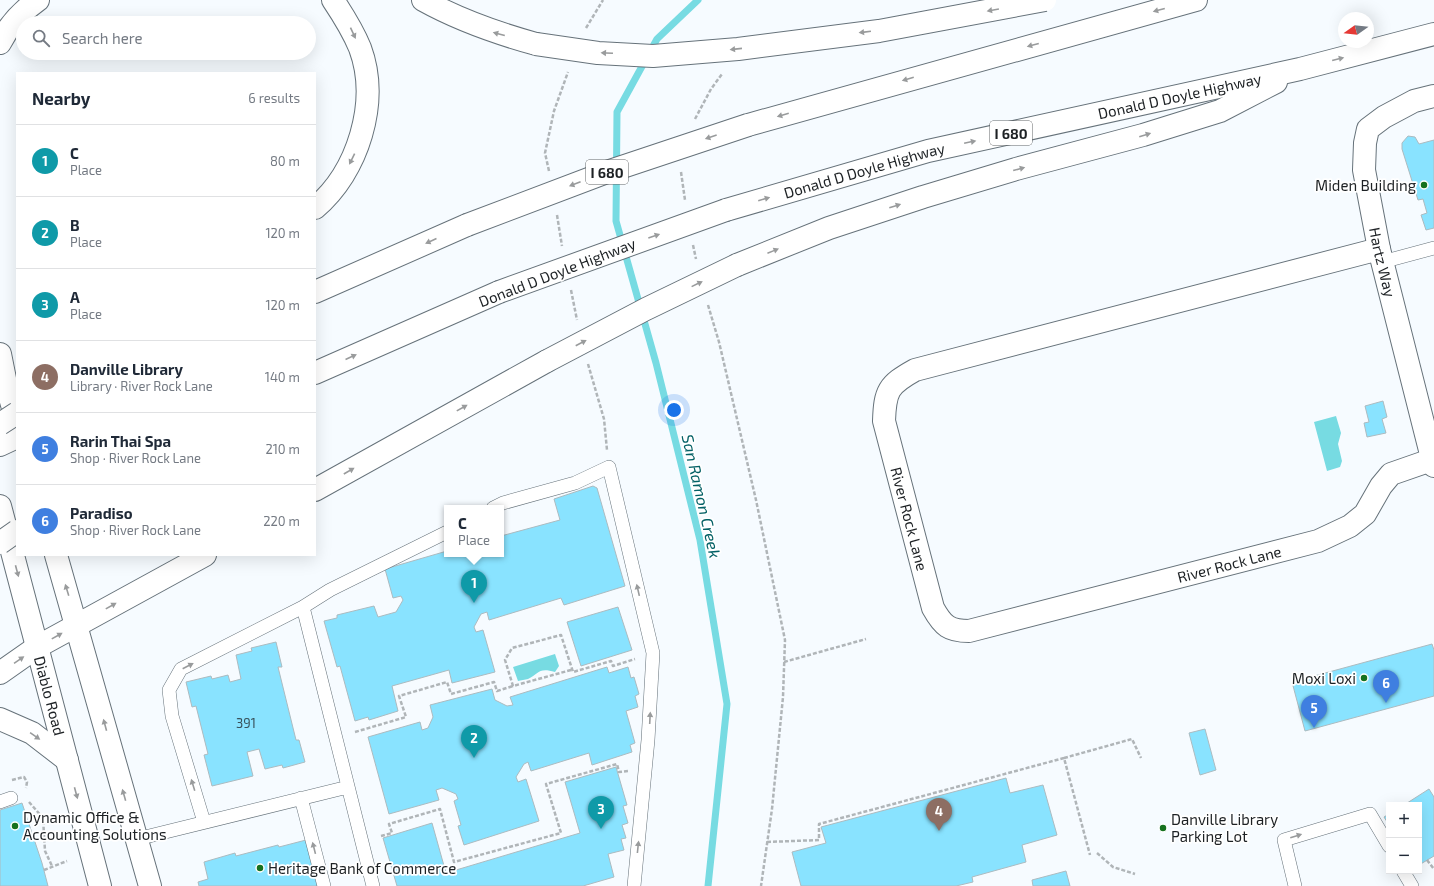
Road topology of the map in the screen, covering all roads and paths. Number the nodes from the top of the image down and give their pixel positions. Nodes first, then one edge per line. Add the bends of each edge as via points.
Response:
1 (38, 0) edge
2 (333, 0) edge
3 (423, 0) edge
4 (603, 0) edge
5 (1045, 0) edge
6 (1196, 0) edge
7 (20, 16) edge
8 (16, 20) edge
9 (586, 29) dead end
10 (1434, 34) edge
11 (0, 43) edge
12 (570, 68) dead end
13 (1300, 68) junction
14 (711, 88) dead end
15 (1434, 96) edge
16 (693, 123) dead end
17 (682, 168) dead end
18 (550, 176) dead end
19 (686, 205) dead end
20 (316, 207) edge
21 (557, 214) dead end
22 (693, 243) dead end
23 (1434, 248) edge
24 (564, 252) dead end
25 (1380, 255) junction
26 (697, 265) dead end
27 (569, 283) dead end
28 (316, 292) edge
29 (707, 301) dead end
30 (577, 321) dead end
31 (0, 354) edge
32 (586, 358) dead end
33 (316, 373) edge
34 (16, 414) edge
35 (16, 419) edge
36 (0, 424) edge
37 (16, 437) edge
38 (0, 445) edge
39 (1433, 461) edge
40 (609, 467) junction
41 (316, 489) edge
42 (499, 505) edge
43 (0, 506) edge
44 (16, 532) edge
45 (444, 533) edge
46 (0, 543) edge
47 (56, 556) edge
48 (203, 556) edge
49 (303, 607) junction
50 (77, 625) junction
51 (866, 639) dead end
52 (37, 647) junction
53 (639, 658) dead end
54 (784, 662) junction
55 (572, 670) junction
56 (0, 673) edge
57 (514, 686) junction
58 (0, 719) edge
59 (355, 732) dead end
60 (1064, 758) junction
61 (1141, 758) dead end
62 (67, 760) junction
63 (630, 765) dead end
64 (348, 787) junction
65 (25, 793) dead end
66 (301, 798) junction
67 (27, 799) dead end
68 (5, 800) edge
69 (204, 822) junction
70 (381, 836) dead end
71 (136, 839) junction
72 (1386, 841) edge
73 (767, 842) junction
74 (1097, 853) dead end
75 (1090, 855) dead end
76 (1427, 860) dead end
77 (67, 861) dead end
78 (52, 866) junction
79 (1434, 869) edge
80 (44, 870) dead end
81 (1135, 874) dead end
82 (1405, 874) edge
83 (1294, 883) edge
84 (100, 886) edge
85 (150, 886) edge
86 (324, 886) edge
87 (373, 886) edge
88 (634, 886) edge
89 (761, 886) edge
90 (1412, 886) edge

1 - 7 main road
2 -> 20 main road via 360,49 366,81 366,115 358,146 343,177
5 -> 3 main road, bridge via 879,31 738,49 653,56 598,53 536,44 492,32
4 - 9 path
6 -> 28 main road, I 680, bridge via 748,125 607,172 467,225
8 - 11 main road
13 -> 10 main road, Donald D Doyle Highway / I 680
12 - 18 path via 554,111 545,153
33 -> 13 main road, Donald D Doyle Highway / I 680, bridge via 499,292 726,210 928,151
41 -> 13 main road, bridge via 547,361 737,265 829,228 923,197 1220,111
14 - 16 path
15 - 25 main road, Hartz Way via 1414,101 1368,129 1364,170
17 - 19 path via 680,175
21 - 24 path
22 - 26 path
23 - 25 lane
25 - 39 main road, Hartz Way
25 - 39 main road, River Rock Lane via 915,370 896,381 885,399 884,421 933,608 940,622 955,631 970,631 1318,541 1350,526 1365,514 1391,474
27 - 30 path
29 - 54 path via 758,507 785,640
31 - 35 main road
32 - 40 path via 604,419
34 - 36 main road, bridge
37 - 38 main road
40 - 42 lane via 575,483
88 -> 40 lane via 648,740 653,653
43 -> 52 main road, Diablo Road
44 - 46 main road, bridge
45 - 49 lane via 330,590
50 -> 47 main road
50 -> 48 main road
49 - 64 lane
69 -> 49 lane via 172,716 169,690 181,669
52 -> 50 main road
71 -> 50 main road
51 - 54 path
56 -> 52 main road
52 - 62 main road, Diablo Road
53 - 55 path via 612,666 611,661 573,672
54 - 73 path
55 - 57 path
55 - 57 path via 562,635 512,648 505,660
57 - 59 path via 497,691 494,682 451,694 447,682 399,696 406,717
58 -> 62 main road via 32,733
60 - 61 path via 1132,739
60 - 73 path via 819,824 819,840
60 - 75 path
62 -> 84 main road, Diablo Road
63 - 70 path via 630,771 619,772 617,764 546,784 561,834 454,862 440,809 389,824 392,833
64 - 66 lane
64 - 87 lane
65 - 68 path via 26,779 15,778 8,783
66 - 69 lane
86 -> 66 lane
67 - 78 path via 43,818 45,851
69 - 71 lane
71 - 85 main road
83 -> 72 lane via 1284,840 1370,814
73 - 89 path
74 - 81 path via 1113,867
76 - 79 path
77 - 78 path
78 - 80 path
82 - 90 lane

